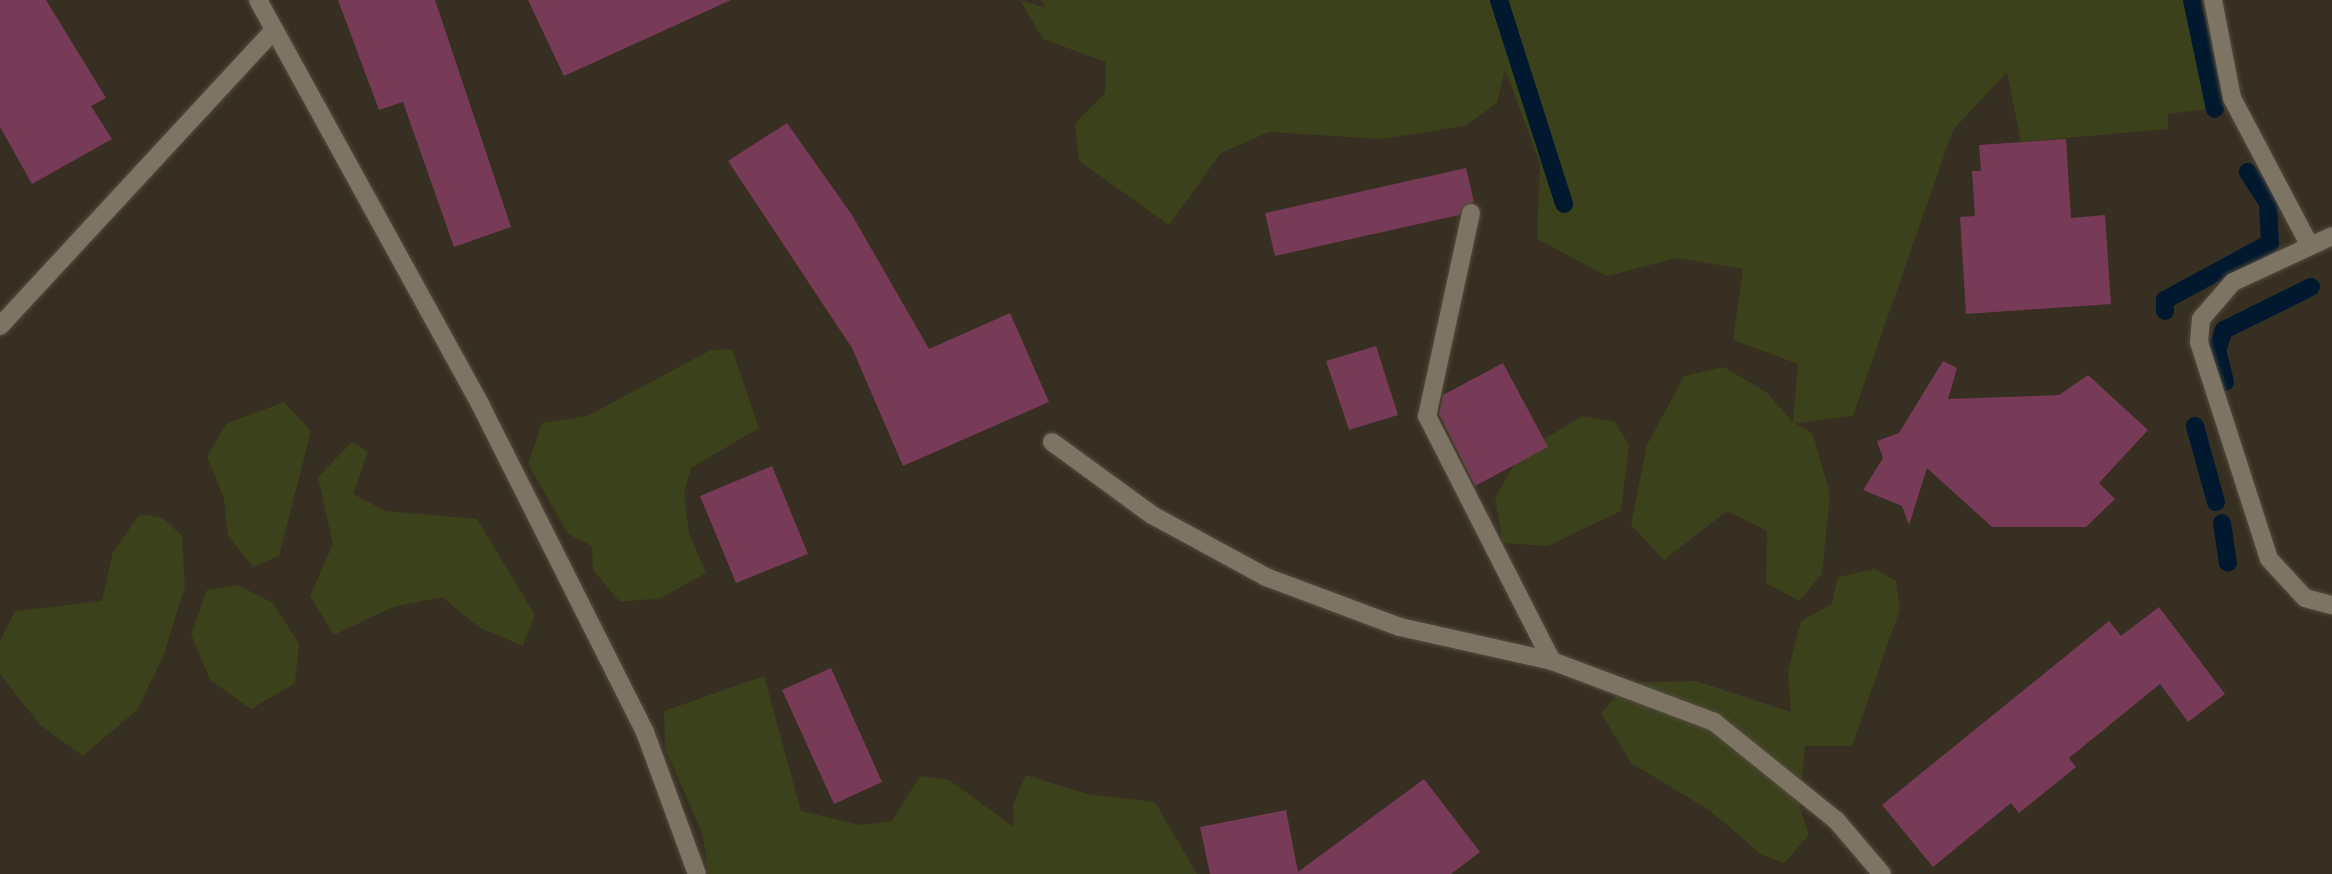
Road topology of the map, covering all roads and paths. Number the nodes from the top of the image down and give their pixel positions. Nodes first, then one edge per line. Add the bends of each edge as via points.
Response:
1 (258, 0) edge
2 (2213, 0) edge
3 (274, 30) junction
4 (1471, 213) dead end
5 (2332, 236) edge
6 (2310, 246) junction
7 (0, 326) edge
8 (1052, 442) dead end
9 (2332, 606) edge
10 (1552, 661) junction
11 (697, 874) edge
12 (1882, 874) edge

1 - 3 street
2 - 6 street via 2232,98
3 - 7 street
3 - 11 street via 481,404 645,732
4 - 10 street via 1427,416
5 - 6 street
6 - 9 street via 2233,282 2201,319 2199,342 2269,559 2305,598
8 - 10 street via 1153,515 1266,577 1400,627
10 - 12 street via 1714,722 1836,820

